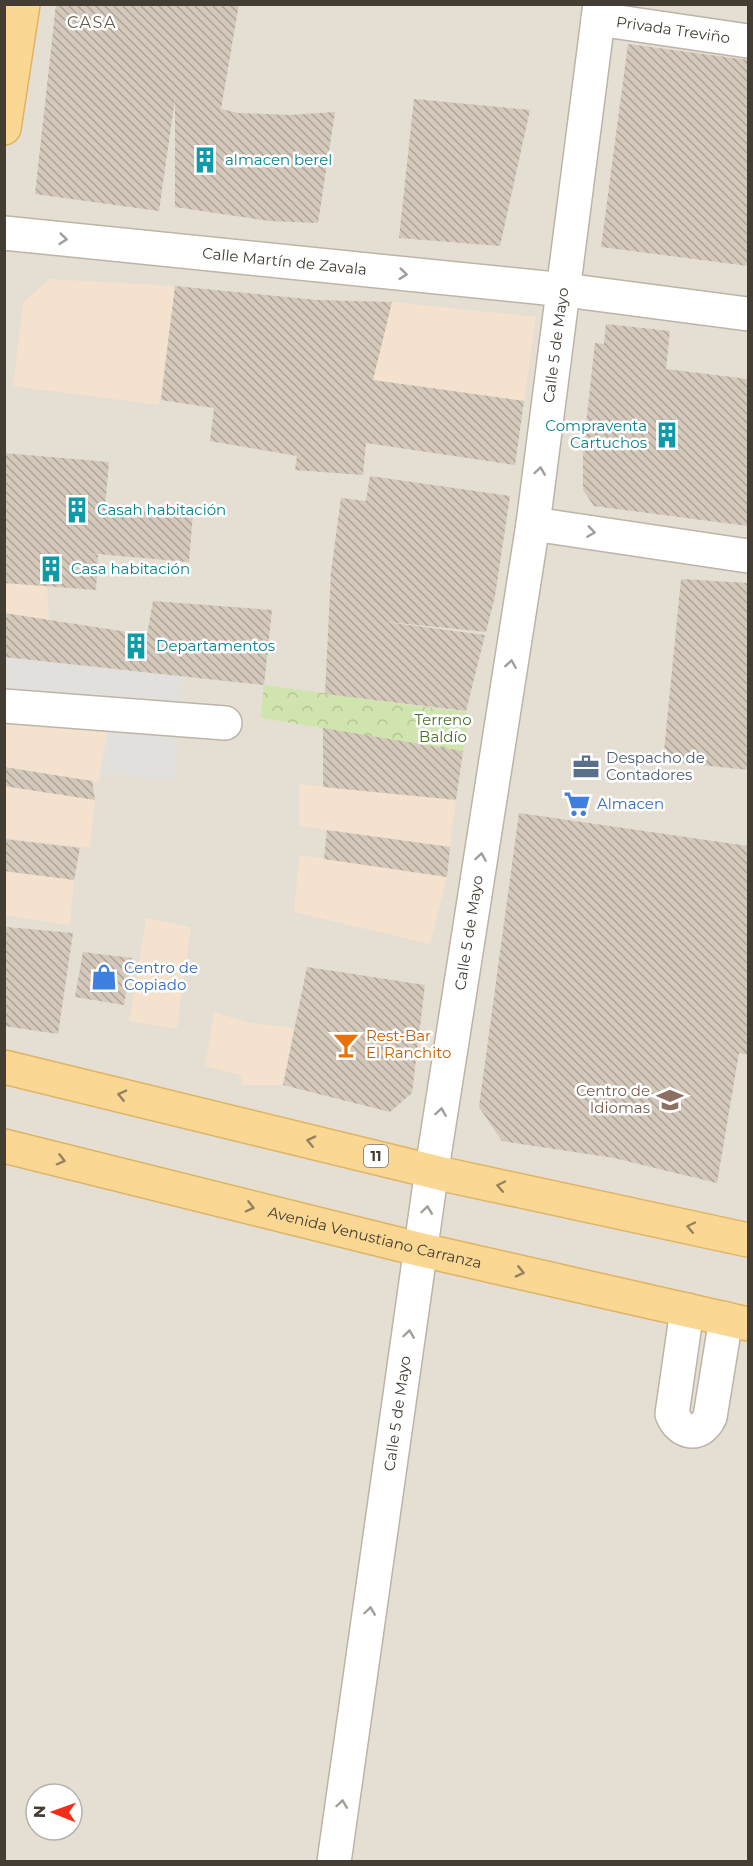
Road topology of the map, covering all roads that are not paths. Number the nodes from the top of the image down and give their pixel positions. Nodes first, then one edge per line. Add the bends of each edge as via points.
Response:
1 (23, 4) edge
2 (599, 11) edge
3 (748, 41) edge
4 (4, 128) edge
5 (4, 233) edge
6 (565, 290) junction
7 (748, 314) edge
8 (533, 524) junction
9 (748, 556) edge
10 (4, 706) edge
11 (225, 723) dead end
12 (4, 1067) edge
13 (4, 1146) edge
14 (432, 1169) junction
15 (748, 1240) edge
16 (422, 1250) junction
17 (687, 1310) junction
18 (737, 1321) edge
19 (334, 1862) edge

1 - 4 main road
2 - 3 street, Privada Treviño
2 - 6 street, Calle 5 de Mayo
5 -> 6 street, Calle Martín de Zavala
6 - 7 street, Calle Martín de Zavala
8 -> 6 street, Calle 5 de Mayo
8 -> 9 street
14 -> 8 street, Calle 5 de Mayo
10 - 11 street
14 -> 12 main road, 11
13 -> 16 main road, Avenida Venustiano Carranza
15 -> 14 main road, 11
16 -> 14 street, Calle 5 de Mayo
16 -> 17 main road, Avenida Venustiano Carranza
19 -> 16 street, Calle 5 de Mayo
17 - 18 main road, Avenida Venustiano Carranza
17 - 18 street via 672,1414 676,1425 684,1430 697,1430 710,1417

